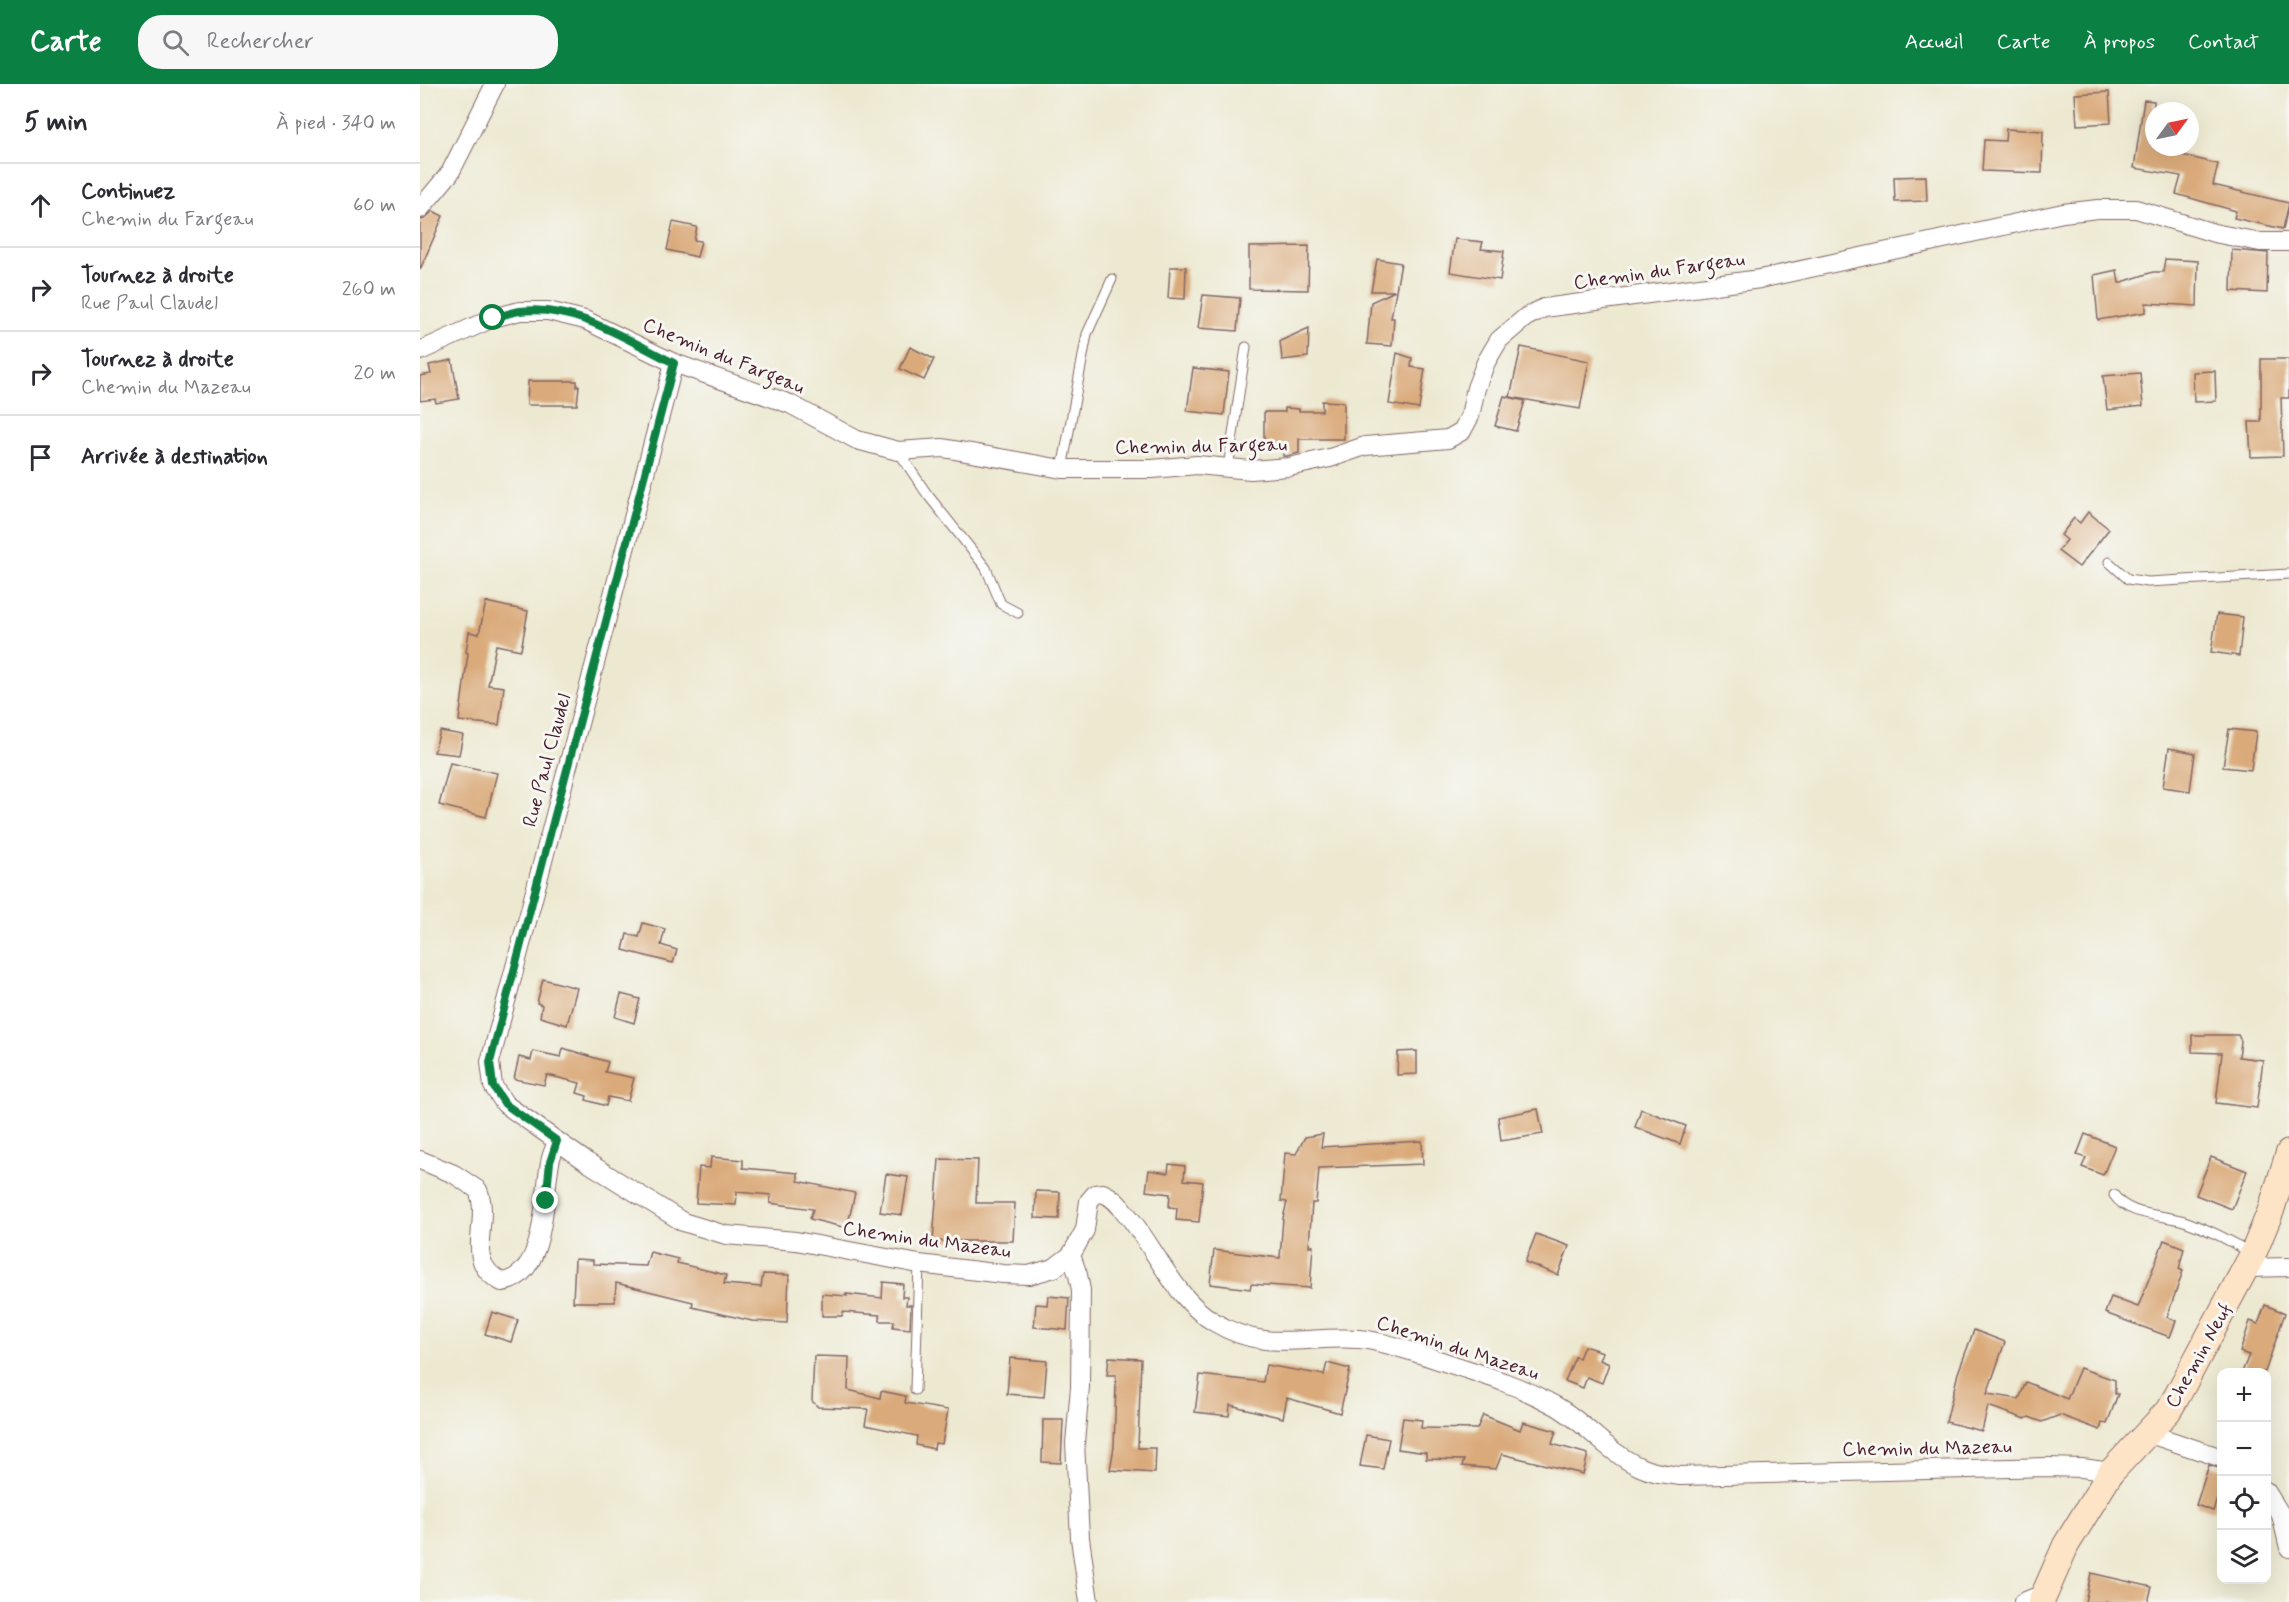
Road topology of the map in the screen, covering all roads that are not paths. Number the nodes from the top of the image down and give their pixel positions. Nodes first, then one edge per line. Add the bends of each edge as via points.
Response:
1 (495, 84) edge
2 (420, 208) edge
3 (2289, 242) edge
4 (1112, 279) dead end
5 (1246, 347) dead end
6 (420, 351) edge
7 (674, 363) junction
8 (898, 451) junction
9 (1228, 468) junction
10 (1062, 470) junction
11 (2109, 562) dead end
12 (2289, 574) edge
13 (1018, 613) dead end
14 (557, 1141) junction
15 (2289, 1153) edge
16 (420, 1160) edge
17 (2114, 1195) dead end
18 (1071, 1255) junction
19 (2250, 1261) junction
20 (919, 1264) junction
21 (2289, 1267) edge
22 (915, 1390) dead end
23 (2147, 1433) junction
24 (2217, 1456) edge
25 (2110, 1472) junction
26 (2271, 1499) edge
27 (2289, 1548) edge
28 (2036, 1599) edge
29 (1089, 1602) edge

1 - 2 street via 450,173
3 - 9 street, Chemin du Fargeau via 2260,242 2214,233 2136,209 2098,209 2063,213 1760,279 1544,308 1526,317 1499,340 1485,362 1470,416 1462,431 1448,440 1365,446 1289,467
4 - 10 lane via 1087,334
5 - 9 lane
6 - 7 street, Chemin du Fargeau via 493,318 520,311 548,311 585,320
7 - 8 street, Chemin du Fargeau via 790,404 857,440
7 - 14 street, Rue Paul Claudel via 490,1062 493,1086 505,1104
8 - 10 street, Chemin du Fargeau via 943,448
8 - 13 lane via 986,568 1001,604
9 - 10 street, Chemin du Fargeau via 1197,465
11 - 12 lane via 2128,579 2148,582
14 - 16 street via 550,1162 538,1245 518,1276 502,1282 488,1273 479,1257 482,1210 478,1190 465,1179
14 - 20 street, Chemin du Mazeau via 683,1222 726,1235 795,1241
15 - 19 main road, Chemin Neuf
17 - 19 lane via 2120,1203 2141,1211 2185,1221 2219,1235
18 - 20 street, Chemin du Mazeau via 1053,1268 1029,1275
18 - 25 street, Chemin du Mazeau via 1085,1230 1089,1201 1095,1194 1103,1193 1116,1202 1138,1229 1195,1309 1236,1334 1263,1342 1362,1339 1519,1386 1559,1408 1623,1457 1656,1473 1680,1476 2048,1467
18 - 29 street via 1081,1290 1075,1443 1080,1538
19 - 21 street
19 - 23 main road, Chemin Neuf via 2168,1411
20 - 22 lane
23 - 24 street
23 - 25 main road, Chemin Neuf
25 - 28 main road, Chemin Neuf
26 - 27 street via 2281,1515

